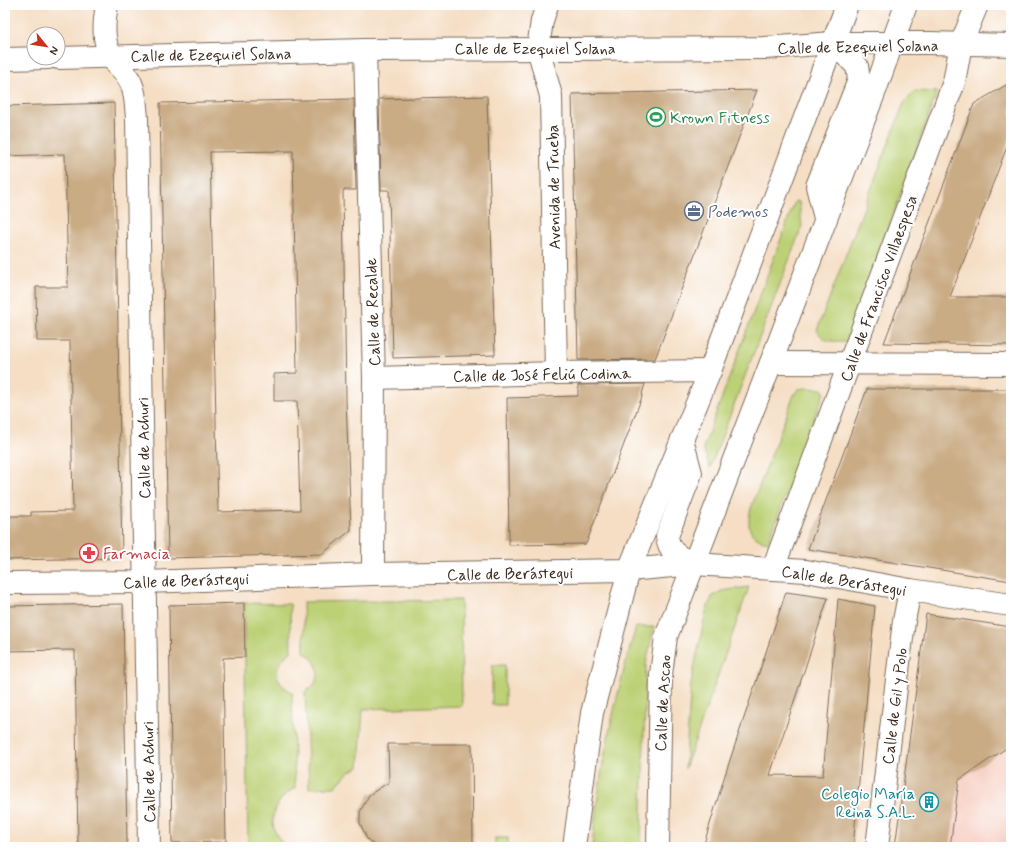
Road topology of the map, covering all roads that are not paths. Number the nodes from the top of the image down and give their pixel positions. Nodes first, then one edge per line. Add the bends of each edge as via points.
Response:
1 (107, 5) edge
2 (547, 5) edge
3 (847, 5) edge
4 (906, 5) edge
5 (977, 5) edge
6 (833, 43) junction
7 (892, 43) junction
8 (961, 44) junction
9 (1011, 45) edge
10 (538, 48) junction
11 (365, 50) junction
12 (111, 56) junction
13 (66, 58) edge
14 (5, 59) edge
15 (26, 59) edge
16 (825, 218) junction
17 (771, 363) junction
18 (851, 363) junction
19 (1011, 364) edge
20 (710, 371) junction
21 (556, 373) junction
22 (374, 378) junction
23 (682, 439) junction
24 (694, 564) junction
25 (773, 568) junction
26 (629, 570) junction
27 (373, 574) junction
28 (144, 582) junction
29 (5, 583) edge
30 (910, 590) junction
31 (1011, 605) edge
32 (149, 847) edge
33 (574, 847) edge
34 (658, 847) edge
35 (877, 847) edge

1 - 12 street via 104,20 105,41
2 - 10 street, Avenida de Trueba
3 - 6 street
4 - 7 street
5 - 8 street, Calle de Francisco Villaespesa
6 - 7 street, Calle de Ezequiel Solana
6 - 10 street, Calle de Ezequiel Solana via 765,48
6 - 16 street via 857,66 859,80 817,186
6 - 20 street
7 - 8 street, Calle de Ezequiel Solana
7 - 16 street
8 - 9 street, Calle de Ezequiel Solana
8 - 18 street, Calle de Francisco Villaespesa via 954,82
10 - 11 street, Calle de Ezequiel Solana
10 - 21 street, Avenida de Trueba via 551,96
11 - 12 street, Calle de Ezequiel Solana
11 - 22 street, Calle de Recalde
12 - 13 street, Calle de Ezequiel Solana
12 - 28 street, Calle de Achuri via 132,84 136,99
14 - 15 street
16 - 17 street
17 - 18 street
17 - 24 street
18 - 19 street
18 - 25 street, Calle de Francisco Villaespesa
20 - 21 street, Calle de José Feliú Codina
20 - 23 street
21 - 22 street, Calle de José Feliú Codina
22 - 27 street, Calle de Recalde
23 - 24 street via 690,473 667,536 669,546 677,555
23 - 26 street
24 - 25 street, Calle de Berástegui
24 - 26 street, Calle de Berástegui
24 - 34 street, Calle de Ascao via 666,637 661,674
25 - 30 street, Calle de Berástegui via 806,571
26 - 27 street, Calle de Berástegui
26 - 33 street via 592,713
27 - 28 street, Calle de Berástegui
28 - 29 street, Calle de Berástegui
28 - 32 street, Calle de Achuri
30 - 31 street, Calle de Berástegui
30 - 35 street, Calle de Gil y Polo

